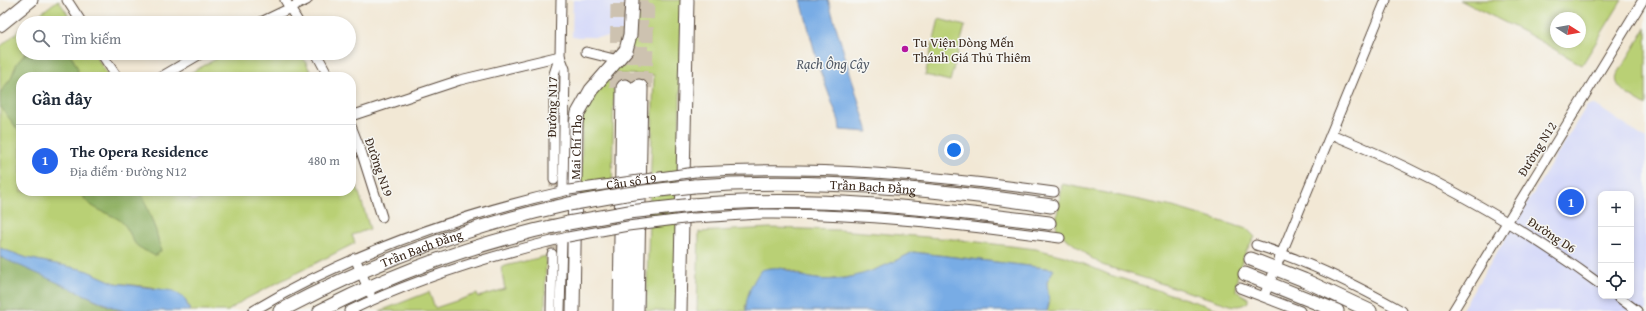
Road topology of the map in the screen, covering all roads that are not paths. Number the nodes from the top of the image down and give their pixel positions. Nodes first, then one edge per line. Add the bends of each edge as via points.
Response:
1 (31, 0) edge
2 (68, 0) edge
3 (307, 0) edge
4 (561, 0) edge
5 (632, 0) edge
6 (687, 0) edge
7 (1386, 0) edge
8 (1643, 0) edge
9 (287, 4) edge
10 (78, 16) edge
11 (269, 16) edge
12 (295, 16) edge
13 (0, 25) edge
14 (586, 52) dead end
15 (560, 56) junction
16 (106, 60) edge
17 (190, 60) edge
18 (320, 60) edge
19 (618, 60) junction
20 (114, 72) edge
21 (170, 72) edge
22 (326, 72) edge
23 (356, 114) edge
24 (1331, 134) junction
25 (356, 139) edge
26 (710, 171) junction
27 (554, 180) tunnel mouth
28 (889, 181) junction
29 (710, 185) junction
30 (694, 186) joint
31 (566, 191) junction
32 (1054, 192) dead end
33 (710, 203) junction
34 (569, 204) joint
35 (1052, 206) dead end
36 (887, 213) junction
37 (382, 217) dead end
38 (709, 217) junction
39 (1507, 222) junction
40 (1049, 223) dead end
41 (565, 238) junction
42 (1060, 238) dead end
43 (1256, 245) dead end
44 (1282, 253) junction
45 (552, 254) tunnel mouth
46 (356, 258) junction
47 (1250, 259) dead end
48 (1276, 268) junction
49 (361, 271) junction
50 (1245, 274) dead end
51 (1269, 283) junction
52 (1598, 283) edge
53 (1240, 288) dead end
54 (371, 294) junction
55 (1264, 296) junction
56 (1620, 299) edge
57 (253, 311) edge
58 (280, 311) edge
59 (320, 311) edge
60 (349, 311) edge
61 (551, 311) edge
62 (560, 311) edge
63 (573, 311) edge
64 (622, 311) edge
65 (635, 311) edge
66 (680, 311) edge
67 (1300, 311) edge
68 (1337, 311) edge
69 (1370, 311) edge
70 (1402, 311) edge
71 (1453, 311) edge
72 (1637, 311) edge

1 - 13 street
2 - 10 street
3 - 9 street
4 - 15 street, Đường N17
5 - 19 street, Mai Chí Thọ via 630,35 626,50
6 - 66 street
7 - 24 street
8 - 39 street, Đường N12
9 - 11 street
9 - 12 street
14 - 19 street
15 - 23 street via 460,80
15 - 27 street via 554,74
15 - 31 street, Đường N17 via 565,69
16 - 20 street
17 - 21 street
18 - 22 street
19 - 63 street, Mai Chí Thọ via 591,90 578,113 576,124
24 - 39 street, Đường D6 via 1441,184
24 - 44 street
25 - 37 street, Đường N19
26 - 28 street, Cầu số 19 via 791,169
26 - 29 street
26 - 31 street, Cầu số 19, bridge
28 - 29 street, Trần Bạch Đằng
28 - 32 street, Cầu số 19
28 - 35 street, Trần Bạch Đằng
29 - 30 street, Trần Bạch Đằng
30 - 34 street, Cầu số 19, bridge
31 - 46 street, Cầu số 19 via 472,216
33 - 36 street, Trần Bạch Đằng via 815,202
33 - 38 street
33 - 54 street, Trần Bạch Đằng, bridge via 629,212 568,223 465,251
34 - 49 street, Trần Bạch Đằng via 463,232 418,247
36 - 38 street
36 - 40 street, Trần Bạch Đằng
36 - 42 street
38 - 41 street, bridge via 634,225
39 - 52 street, Đường D6
39 - 71 street, Đường N12
41 - 54 street
41 - 62 street
43 - 44 street
44 - 48 street
44 - 70 street
45 - 61 street
46 - 49 street
46 - 57 street, Cầu số 19
47 - 48 street
48 - 51 street
48 - 69 street
49 - 54 street
49 - 58 street, Trần Bạch Đằng
50 - 51 street
51 - 55 street
51 - 68 street
53 - 55 street
54 - 59 street, Trần Bạch Đằng
54 - 60 street
55 - 67 street
56 - 72 street
64 - 65 highway via 632,88

